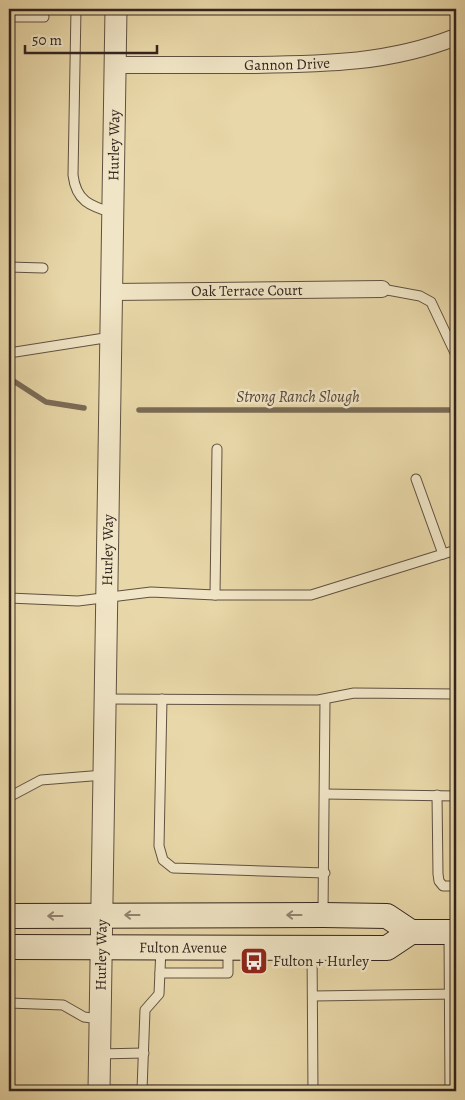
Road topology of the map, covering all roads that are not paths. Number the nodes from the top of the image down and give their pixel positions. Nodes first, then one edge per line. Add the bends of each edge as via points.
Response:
1 (76, 9) edge
2 (116, 9) edge
3 (9, 16) edge
4 (44, 17) dead end
5 (456, 37) edge
6 (116, 65) junction
7 (113, 213) junction
8 (9, 267) edge
9 (43, 268) dead end
10 (382, 289) joint
11 (112, 292) junction
12 (111, 337) junction
13 (9, 353) edge
14 (456, 355) edge
15 (217, 450) dead end
16 (416, 479) dead end
17 (456, 550) edge
18 (443, 554) junction
19 (215, 595) junction
20 (107, 597) junction
21 (9, 598) edge
22 (456, 694) edge
23 (106, 699) junction
24 (325, 699) junction
25 (162, 700) junction
26 (104, 775) junction
27 (325, 794) junction
28 (438, 795) junction
29 (456, 796) edge
30 (9, 797) edge
31 (325, 873) junction
32 (456, 886) edge
33 (324, 914) junction
34 (9, 916) edge
35 (102, 916) junction
36 (411, 932) junction
37 (453, 932) edge
38 (9, 947) edge
39 (102, 948) junction
40 (161, 948) junction
41 (228, 948) junction
42 (312, 948) junction
43 (160, 973) junction
44 (453, 994) edge
45 (313, 996) junction
46 (9, 1003) edge
47 (100, 1020) junction
48 (144, 1053) junction
49 (99, 1054) junction
50 (142, 1090) edge
51 (99, 1091) edge
52 (313, 1091) edge
53 (450, 1091) edge

1 - 7 lane via 74,185 81,198 94,207
2 - 6 street, Hurley Way
3 - 4 lane
5 - 6 street, Gannon Drive via 400,54 334,64
6 - 7 street, Hurley Way
7 - 11 street, Hurley Way
8 - 9 lane
10 - 11 street, Oak Terrace Court
10 - 14 lane via 420,296 431,302
11 - 12 street, Hurley Way
12 - 13 lane
12 - 20 street, Hurley Way
15 - 19 lane
16 - 18 lane
17 - 18 lane
18 - 19 lane via 311,595
19 - 20 lane via 151,592
20 - 21 lane via 78,601
20 - 23 street, Hurley Way
22 - 24 lane via 354,693
23 - 25 lane
23 - 26 street, Hurley Way
24 - 25 lane
24 - 27 lane
25 - 31 lane via 159,846 163,860 173,868
26 - 30 lane via 41,780
26 - 35 street, Hurley Way
27 - 28 lane
27 - 31 lane
28 - 29 lane
28 - 32 lane via 439,881 443,886
31 - 33 lane
33 -> 35 main road
33 - 36 main road via 387,916
35 -> 34 main road
35 - 39 street, Hurley Way
36 - 37 main road
36 - 42 main road, Fulton Avenue via 387,948
37 - 44 lane
38 - 39 main road, Fulton Avenue
39 - 40 main road, Fulton Avenue
39 - 47 street, Hurley Way
40 - 41 main road, Fulton Avenue
40 - 43 lane
41 - 42 main road, Fulton Avenue
41 - 43 lane via 228,973
42 - 45 lane
43 - 48 lane via 159,994 146,1010
44 - 45 lane
44 - 53 lane
45 - 52 lane
46 - 47 lane via 63,1005 84,1017
47 - 49 street, Hurley Way
48 - 49 lane
48 - 50 lane
49 - 51 street, Hurley Way
50 - 51 lane
50 - 52 lane

